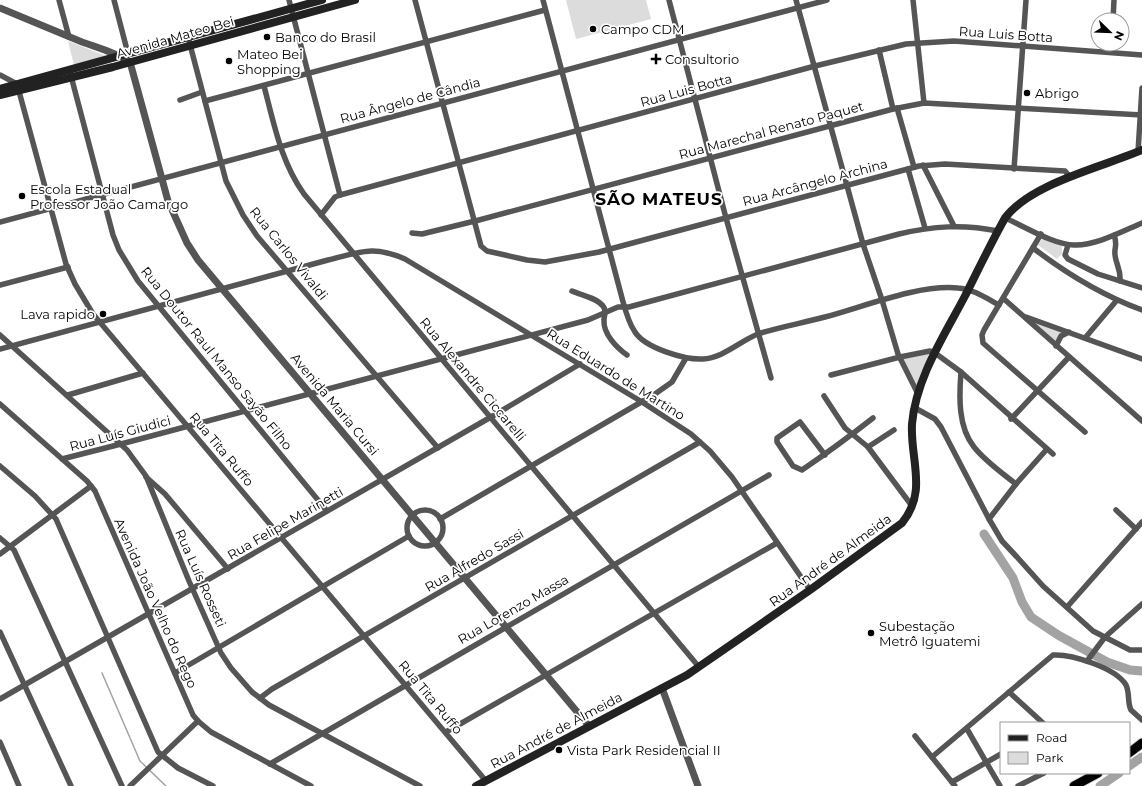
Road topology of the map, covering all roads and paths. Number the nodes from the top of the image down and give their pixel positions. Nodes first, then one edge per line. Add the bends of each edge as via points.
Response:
1 (59, 0) edge
2 (114, 0) edge
3 (322, 0) edge
4 (355, 0) edge
5 (415, 0) edge
6 (543, 0) edge
7 (669, 0) edge
8 (796, 0) edge
9 (827, 0) edge
10 (913, 0) edge
11 (1026, 0) edge
12 (1114, 0) edge
13 (290, 4) edge
14 (0, 8) edge
15 (798, 8) junction
16 (545, 10) junction
17 (1113, 12) edge
18 (293, 17) junction
19 (69, 37) junction
20 (679, 39) junction
21 (189, 42) junction
22 (427, 42) junction
23 (917, 42) junction
24 (126, 46) dead end
25 (1022, 47) junction
26 (879, 50) junction
27 (1090, 51) edge
28 (1110, 52) edge
29 (1142, 55) edge
30 (118, 57) junction
31 (130, 62) junction
32 (815, 66) junction
33 (562, 71) junction
34 (70, 73) junction
35 (308, 74) junction
36 (0, 75) edge
37 (264, 86) junction
38 (18, 87) junction
39 (1142, 88) edge
40 (0, 89) edge
41 (202, 92) junction
42 (0, 96) edge
43 (696, 99) junction
44 (180, 100) dead end
45 (205, 101) junction
46 (443, 102) junction
47 (924, 103) junction
48 (1019, 107) junction
49 (895, 108) junction
50 (1141, 115) edge
51 (830, 126) junction
52 (577, 131) junction
53 (324, 134) junction
54 (280, 146) junction
55 (1140, 151) edge
56 (712, 158) junction
57 (221, 163) junction
58 (459, 163) junction
59 (923, 165) junction
60 (914, 167) junction
61 (908, 169) junction
62 (1014, 169) junction
63 (1070, 177) junction
64 (162, 178) junction
65 (845, 185) junction
66 (593, 190) junction
67 (102, 194) junction
68 (340, 195) junction
69 (51, 208) junction
70 (321, 215) junction
71 (726, 218) junction
72 (1005, 218) junction
73 (474, 220) junction
74 (0, 222) edge
75 (1142, 223) edge
76 (954, 226) junction
77 (925, 228) junction
78 (998, 231) junction
79 (412, 233) dead end
80 (1040, 234) junction
81 (1114, 235) junction
82 (863, 244) junction
83 (1068, 245) junction
84 (1033, 248) junction
85 (609, 249) junction
86 (354, 254) junction
87 (68, 267) junction
88 (288, 272) junction
89 (742, 276) junction
90 (1120, 280) junction
91 (0, 285) edge
92 (1142, 288) edge
93 (223, 290) junction
94 (968, 290) junction
95 (572, 291) dead end
96 (1004, 298) junction
97 (882, 300) junction
98 (1116, 300) junction
99 (999, 305) junction
100 (158, 307) junction
101 (624, 307) junction
102 (1142, 310) edge
103 (606, 313) junction
104 (1023, 316) junction
105 (101, 322) junction
106 (1069, 332) junction
107 (531, 334) junction
108 (758, 334) junction
109 (0, 335) edge
110 (1085, 338) junction
111 (12, 346) junction
112 (1056, 346) junction
113 (0, 349) edge
114 (935, 353) junction
115 (627, 355) dead end
116 (900, 357) junction
117 (1069, 357) junction
118 (441, 358) junction
119 (686, 358) junction
120 (1142, 359) edge
121 (580, 364) junction
122 (961, 372) junction
123 (143, 373) junction
124 (831, 375) dead end
125 (376, 376) junction
126 (771, 378) dead end
127 (1037, 390) junction
128 (310, 393) junction
129 (918, 394) junction
130 (68, 395) junction
131 (824, 396) dead end
132 (642, 402) junction
133 (0, 404) edge
134 (245, 411) junction
135 (914, 412) junction
136 (491, 417) junction
137 (873, 418) dead end
138 (1011, 419) junction
139 (1142, 422) edge
140 (188, 426) junction
141 (894, 430) dead end
142 (1085, 432) dead end
143 (852, 435) junction
144 (700, 442) junction
145 (121, 444) junction
146 (868, 447) junction
147 (438, 448) junction
148 (1047, 449) junction
149 (1053, 454) dead end
150 (825, 455) junction
151 (62, 459) junction
152 (0, 466) edge
153 (532, 466) junction
154 (769, 475) dead end
155 (146, 476) junction
156 (383, 479) junction
157 (1016, 484) junction
158 (91, 486) junction
159 (741, 490) junction
160 (162, 491) junction
161 (154, 498) junction
162 (912, 506) junction
163 (1116, 510) dead end
164 (328, 511) junction
165 (52, 514) junction
166 (413, 515) junction
167 (572, 516) junction
168 (440, 519) junction
169 (989, 520) junction
170 (1141, 524) edge
171 (1136, 529) junction
172 (409, 536) junction
173 (0, 538) edge
174 (282, 538) junction
175 (436, 542) junction
176 (776, 543) junction
177 (10, 546) junction
178 (0, 554) edge
179 (612, 565) junction
180 (228, 569) junction
181 (465, 578) junction
182 (324, 586) junction
183 (193, 589) junction
184 (810, 590) junction
185 (1142, 604) edge
186 (1067, 607) junction
187 (653, 613) junction
188 (149, 614) junction
189 (506, 627) junction
190 (0, 632) edge
191 (365, 636) junction
192 (108, 637) junction
193 (1105, 637) junction
194 (219, 647) junction
195 (1142, 650) edge
196 (1087, 660) junction
197 (65, 662) junction
198 (699, 667) junction
199 (175, 673) junction
200 (546, 675) junction
201 (406, 684) junction
202 (24, 686) junction
203 (662, 688) junction
204 (1009, 692) junction
205 (260, 698) junction
206 (0, 699) edge
207 (1142, 720) edge
208 (198, 721) junction
209 (1042, 722) edge
210 (589, 726) junction
211 (967, 729) junction
212 (446, 732) junction
213 (322, 733) junction
214 (915, 736) dead end
215 (0, 742) edge
216 (1142, 743) edge
217 (1130, 752) edge
218 (1000, 755) edge
219 (162, 756) junction
220 (932, 757) junction
221 (986, 762) junction
222 (270, 764) junction
223 (1042, 774) edge
224 (1096, 774) edge
225 (480, 784) edge
226 (954, 784) edge
227 (19, 786) edge
228 (71, 786) edge
229 (122, 786) edge
230 (130, 786) edge
231 (213, 786) edge
232 (311, 786) edge
233 (420, 786) edge
234 (698, 786) edge
235 (1000, 786) edge
236 (1018, 786) edge
237 (1074, 786) edge

1 - 19 street
2 - 24 street
3 - 13 main road, Avenida Mateo Bei
4 - 18 main road, Avenida Mateo Bei
5 - 22 street
6 - 16 street
7 - 20 street
8 - 15 street
9 - 15 street, Rua Ângelo de Cândia
10 - 23 street
11 - 25 street
12 - 17 street
13 - 18 street
13 - 21 main road, Avenida Mateo Bei
14 - 19 street
15 - 20 street, Rua Ângelo de Cândia
15 - 32 street
16 - 22 street
16 - 33 street
18 - 21 main road, Avenida Mateo Bei
18 - 35 street
19 - 30 street
20 - 33 street, Rua Ângelo de Cândia
20 - 43 street
21 - 30 main road, Avenida Mateo Bei
21 - 31 main road, Avenida Mateo Bei
21 - 41 street, Rua Carlos Vivaldi
22 - 35 street
22 - 46 street
23 - 25 street, Rua Luis Botta
23 - 26 street, Rua Luis Botta
23 - 47 street
25 - 27 street, Rua Luis Botta
25 - 48 street
26 - 32 street, Rua Luis Botta
26 - 49 street
28 - 29 street, Rua Luis Botta
30 - 31 street
30 - 34 main road, Avenida Mateo Bei
31 - 34 main road, Avenida Mateo Bei
31 - 64 street, Avenida Maria Cursi
32 - 43 street, Rua Luis Botta
32 - 51 street
33 - 46 street, Rua Ângelo de Cândia
33 - 52 street
34 - 38 main road, Avenida Mateo Bei
34 - 67 street, Rua Doutor Raul Manso Sayão Filho
35 - 37 street
35 - 53 street
36 - 38 street
37 - 45 street
37 - 54 street, Rua Alexandre Ciccarelli
38 - 40 main road, Avenida Mateo Bei
38 - 42 main road, Avenida Mateo Bei
38 - 69 street, Rua Tita Ruffo
39 - 50 street
41 - 44 street
41 - 45 street, Rua Carlos Vivaldi
43 - 52 street, Rua Luis Botta
43 - 56 street
45 - 57 street, Rua Carlos Vivaldi
46 - 53 street, Rua Ângelo de Cândia
46 - 58 street
47 - 48 street, Rua Marechal Renato Paquet
47 - 49 street, Rua Marechal Renato Paquet
48 - 50 street, Rua Marechal Renato Paquet
48 - 62 street
49 - 51 street, Rua Marechal Renato Paquet
49 - 60 street
50 - 55 street
51 - 56 street, Rua Marechal Renato Paquet
51 - 65 street
52 - 58 street, Rua Luis Botta
52 - 66 street
53 - 54 street, Rua Ângelo de Cândia
53 - 68 street
54 - 57 street, Rua Ângelo de Cândia
54 - 70 street, Rua Alexandre Ciccarelli via 292,177
55 - 63 main road, Rua André de Almeida
56 - 66 street, Rua Marechal Renato Paquet
56 - 71 street
57 - 64 street, Rua Ângelo de Cândia
57 - 88 street, Rua Carlos Vivaldi via 226,182 243,215
58 - 68 street, Rua Luis Botta
58 - 73 street
59 - 60 street, Rua Arcângelo Archina
59 - 62 street, Rua Arcângelo Archina
59 - 76 street
60 - 61 street, Rua Arcângelo Archina
61 - 65 street, Rua Arcângelo Archina
61 - 77 street
62 - 63 street, Rua Arcângelo Archina via 1065,171
63 - 72 main road, Rua André de Almeida via 1027,198
64 - 67 street, Rua Ângelo de Cândia
64 - 93 street, Avenida Maria Cursi via 168,201 187,243
65 - 71 street, Rua Arcângelo Archina
65 - 82 street
66 - 73 street, Rua Marechal Renato Paquet
66 - 85 street
67 - 69 street, Rua Ângelo de Cândia
67 - 100 street, Rua Doutor Raul Manso Sayão Filho via 119,250
68 - 70 street, Rua Luis Botta via 335,197
69 - 74 street, Rua Ângelo de Cândia
69 - 87 street, Rua Tita Ruffo
70 - 86 street, Rua Alexandre Ciccarelli
71 - 85 street, Rua Arcângelo Archina
71 - 89 street
72 - 78 main road, Rua André de Almeida
72 - 80 street
73 - 79 street, Rua Marechal Renato Paquet via 422,234
73 - 85 street, Rua Arcângelo Archina via 481,246 485,250 521,259 560,261
75 - 81 street
76 - 77 street, Rua Luís Giudici
76 - 78 street, Rua Luís Giudici
77 - 82 street, Rua Luís Giudici
78 - 94 main road, Rua André de Almeida
80 - 83 street
80 - 84 street
81 - 83 street via 1086,244
81 - 90 street via 1117,244 1115,255 1121,272
82 - 89 street, Rua Luís Giudici
82 - 97 street
83 - 90 street via 1065,255 1068,259 1098,274
84 - 96 street
84 - 98 street via 1075,278
85 - 101 street
86 - 88 street, Rua Eduardo de Martino
86 - 107 street, Rua Eduardo de Martino via 379,250 400,257
86 - 118 street, Rua Alexandre Ciccarelli
87 - 91 street
87 - 105 street, Rua Tita Ruffo via 75,284
88 - 93 street, Rua Eduardo de Martino
88 - 125 street, Rua Carlos Vivaldi
89 - 101 street, Rua Luís Giudici
89 - 108 street
90 - 92 street
93 - 100 street, Rua Eduardo de Martino
93 - 128 street, Avenida Maria Cursi
94 - 97 street via 938,288
94 - 99 street
94 - 114 main road, Rua André de Almeida
95 - 103 street via 601,304
96 - 99 street
96 - 104 street
97 - 108 street
97 - 116 street
98 - 102 street
98 - 110 street
99 - 127 street via 982,335 984,343
100 - 105 street, Rua Eduardo de Martino
100 - 134 street, Rua Doutor Raul Manso Sayão Filho
101 - 103 street, Rua Luís Giudici
101 - 119 street via 631,326 640,338
103 - 107 street, Rua Luís Giudici
103 - 115 street via 604,322 609,337
104 - 106 street
104 - 112 street
105 - 111 street, Rua Eduardo de Martino
105 - 123 street, Rua Tita Ruffo
106 - 110 street
106 - 112 street via 1061,336
107 - 118 street, Rua Luís Giudici
107 - 121 street, Rua Eduardo de Martino
108 - 119 street via 710,358
108 - 126 street
109 - 111 street, Rua Luís Rosseti
110 - 120 street
111 - 113 street, Rua Eduardo de Martino
111 - 130 street, Rua Luís Rosseti
112 - 117 street
114 - 116 street via 930,351
114 - 122 street
114 - 129 main road, Rua André de Almeida
116 - 124 street
116 - 129 street
117 - 127 street
117 - 139 street
118 - 125 street, Rua Luís Giudici
118 - 136 street, Rua Alexandre Ciccarelli
119 - 132 street via 672,382
121 - 132 street, Rua Eduardo de Martino
121 - 136 street, Rua Felipe Marinetti
122 - 138 street
122 - 157 street via 959,395 968,438 981,455
123 - 130 street
123 - 140 street, Rua Tita Ruffo
125 - 128 street, Rua Luís Giudici
125 - 147 street, Rua Carlos Vivaldi
127 - 138 street
127 - 142 street
128 - 134 street, Rua Luís Giudici
128 - 156 street, Avenida Maria Cursi
129 - 135 main road, Rua André de Almeida
130 - 145 street, Rua Luís Rosseti
131 - 143 street
132 - 144 street, Rua Eduardo de Martino
132 - 153 street
133 - 151 street, Avenida João Velho do Rego
134 - 140 street, Rua Luís Giudici
134 - 164 street, Rua Doutor Raul Manso Sayão Filho
135 - 162 main road, Rua André de Almeida via 912,424 917,476
135 - 169 street via 935,419 941,427
136 - 147 street, Rua Felipe Marinetti
136 - 153 street, Rua Alexandre Ciccarelli
137 - 143 street
138 - 148 street
140 - 145 street, Rua Luís Giudici
140 - 174 street, Rua Tita Ruffo
141 - 146 street
143 - 146 street
143 - 150 street
144 - 159 street, Rua Eduardo de Martino
144 - 167 street, Rua Alfredo Sassi
145 - 151 street, Rua Luís Giudici
145 - 155 street, Rua Luís Rosseti
146 - 162 street
147 - 156 street, Rua Felipe Marinetti
148 - 149 street
148 - 157 street
150 - 150 street via 802,470 792,466 777,440 798,422 803,424
151 - 158 street, Avenida João Velho do Rego
152 - 165 street
153 - 167 street, Rua Alexandre Ciccarelli
153 - 168 street
154 - 159 street, Rua Lorenzo Massa
155 - 160 street
155 - 161 street, Rua Luís Rosseti
156 - 164 street, Rua Felipe Marinetti
156 - 166 street, Avenida Maria Cursi
157 - 169 street
158 - 165 street
158 - 188 street, Avenida João Velho do Rego
159 - 176 street, Rua Eduardo de Martino
159 - 179 street, Rua Lorenzo Massa
160 - 161 street via 157,492
160 - 180 street
161 - 183 street, Rua Luís Rosseti
162 - 184 main road, Rua André de Almeida via 902,523
163 - 171 street
164 - 174 street, Rua Felipe Marinetti
165 - 177 street
165 - 192 street
166 - 168 street via 424,510 436,514
166 - 172 street via 407,525
166 - 175 street, Avenida Maria Cursi
167 - 179 street, Rua Alexandre Ciccarelli
167 - 181 street, Rua Alfredo Sassi
168 - 175 street via 443,529
169 - 186 street via 1002,541 1043,586
170 - 171 street
171 - 186 street
172 - 175 street via 421,546
172 - 182 street
173 - 177 street
174 - 180 street, Rua Felipe Marinetti
174 - 182 street, Rua Tita Ruffo
175 - 181 street, Avenida Maria Cursi
176 - 184 street, Rua Eduardo de Martino
176 - 187 street
177 - 178 street
177 - 197 street
179 - 187 street, Rua Alexandre Ciccarelli
179 - 189 street, Rua Lorenzo Massa
180 - 183 street, Rua Felipe Marinetti
181 - 189 street, Avenida Maria Cursi
181 - 191 street, Rua Alfredo Sassi
182 - 191 street, Rua Tita Ruffo
182 - 194 street
183 - 188 street, Rua Felipe Marinetti
183 - 194 street, Rua Luís Rosseti
184 - 198 main road, Rua André de Almeida
185 - 193 street
186 - 193 street via 1093,631
187 - 198 street, Rua Alexandre Ciccarelli
187 - 200 street
188 - 192 street, Rua Felipe Marinetti
188 - 199 street, Avenida João Velho do Rego
189 - 200 street, Avenida Maria Cursi
189 - 201 street, Rua Lorenzo Massa
190 - 202 street
191 - 201 street, Rua Tita Ruffo
191 - 205 street, Rua Alfredo Sassi
192 - 197 street, Rua Felipe Marinetti
192 - 219 street
193 - 195 street via 1130,650
193 - 196 street
194 - 199 street
194 - 205 street, Rua Luís Rosseti via 231,668
196 - 204 street via 1053,655
196 - 207 street via 1121,679 1128,688 1129,707
197 - 202 street, Rua Felipe Marinetti
197 - 229 street
198 - 203 main road, Rua André de Almeida
199 - 208 street, Avenida João Velho do Rego
200 - 210 street, Avenida Maria Cursi
200 - 212 street
201 - 212 street, Rua Tita Ruffo
201 - 213 street, Rua Lorenzo Massa
202 - 206 street, Rua Felipe Marinetti
202 - 228 street
203 - 210 main road, Rua André de Almeida
203 - 234 street
204 - 209 street
204 - 211 street
205 - 213 street, Rua Luís Rosseti
208 - 219 street
208 - 222 street, Avenida João Velho do Rego via 210,732
210 - 225 main road, Rua André de Almeida
211 - 220 street
211 - 221 street
212 - 225 street, Rua Tita Ruffo
213 - 222 street, Rua Lorenzo Massa
213 - 233 street, Rua Luís Rosseti
214 - 220 street
215 - 227 street
216 - 217 highway
218 - 221 street
219 - 230 street
219 - 231 street via 178,768
220 - 226 street
221 - 226 street
221 - 235 street
222 - 232 street, Avenida João Velho do Rego
223 - 236 street
224 - 237 highway

